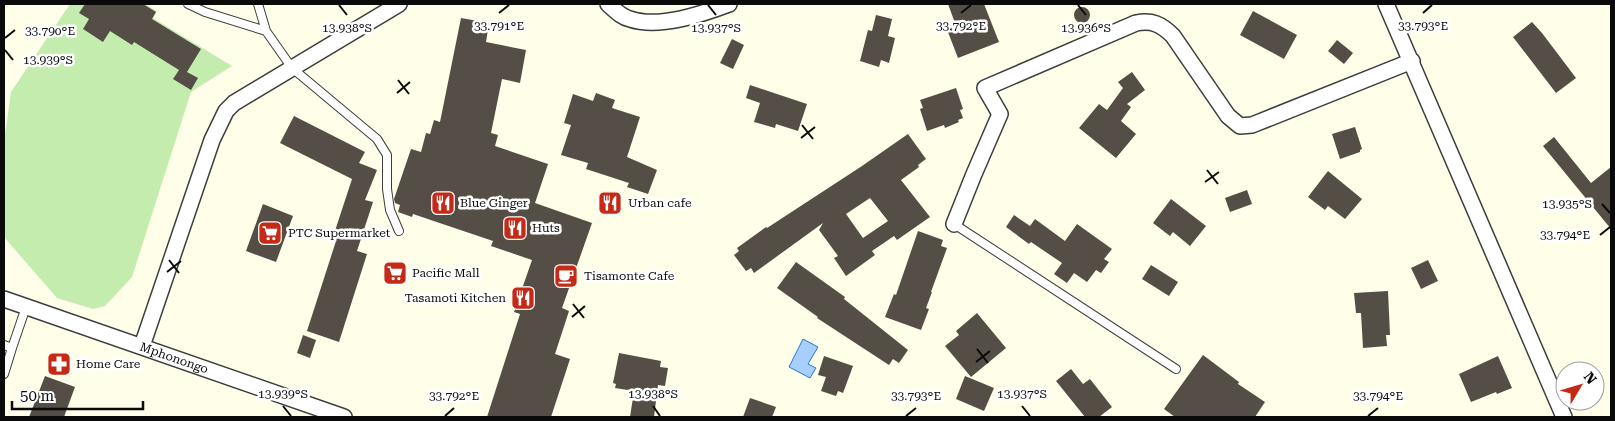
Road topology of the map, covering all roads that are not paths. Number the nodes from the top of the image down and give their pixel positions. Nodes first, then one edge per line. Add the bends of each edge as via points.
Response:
1 (188, 4) edge
2 (258, 4) edge
3 (399, 4) edge
4 (608, 4) edge
5 (729, 4) edge
6 (1386, 4) edge
7 (266, 31) junction
8 (1412, 61) junction
9 (292, 68) junction
10 (954, 224) joint
11 (399, 231) dead end
12 (4, 299) edge
13 (26, 307) junction
14 (4, 345) edge
15 (142, 346) junction
16 (12, 348) junction
17 (1176, 369) dead end
18 (4, 374) edge
19 (336, 416) edge
20 (1564, 417) edge

1 - 7 lane
2 - 7 lane
3 - 9 street
4 - 5 street via 630,19 657,22
6 - 8 street
7 - 9 lane
8 - 10 street via 1240,126 1228,116 1165,28 1146,21 1136,23 985,88 1000,114
8 - 20 street
9 - 11 lane via 377,139 387,155 390,210
9 - 15 street via 234,103 226,112 212,140
10 - 17 lane
12 - 13 street, Mphonongo
13 - 15 street, Mphonongo
13 - 16 lane
14 - 16 lane
15 - 19 street, Mphonongo
16 - 18 lane

